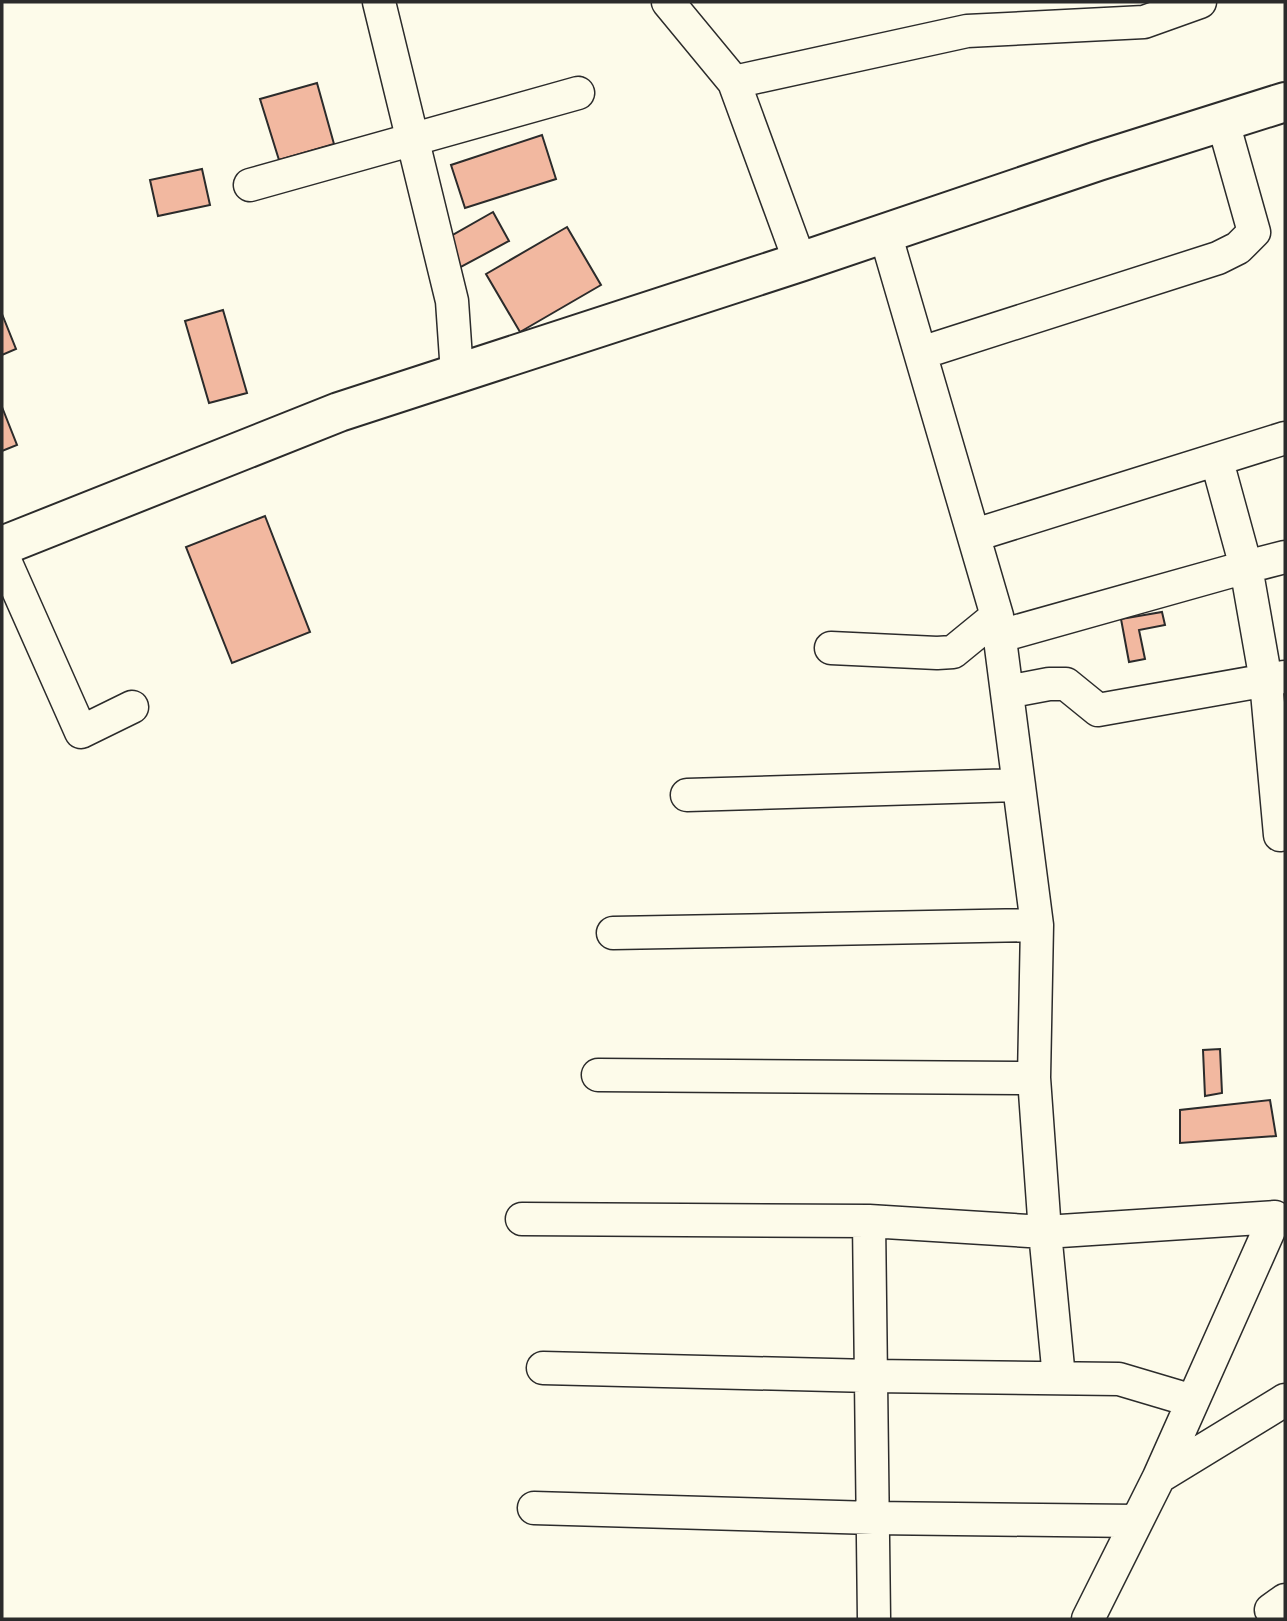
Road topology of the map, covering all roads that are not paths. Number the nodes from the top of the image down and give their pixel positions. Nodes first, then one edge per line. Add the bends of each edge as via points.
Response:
1 (379, 2) edge
2 (668, 2) edge
3 (1200, 2) edge
4 (734, 82) junction
5 (578, 93) dead end
6 (1285, 102) edge
7 (1223, 122) junction
8 (412, 140) junction
9 (250, 185) dead end
10 (885, 233) junction
11 (800, 262) junction
12 (921, 353) junction
13 (457, 373) junction
14 (1285, 438) edge
15 (1217, 461) junction
16 (975, 535) junction
17 (2, 546) edge
18 (2, 555) edge
19 (1285, 557) edge
20 (1246, 567) junction
21 (999, 626) junction
22 (831, 648) dead end
23 (1275, 679) edge
24 (1007, 692) junction
25 (132, 706) dead end
26 (1020, 785) junction
27 (687, 795) dead end
28 (1279, 835) dead end
29 (1037, 925) junction
30 (613, 933) dead end
31 (598, 1075) dead end
32 (1034, 1079) junction
33 (522, 1219) dead end
34 (869, 1221) junction
35 (1045, 1232) junction
36 (543, 1368) dead end
37 (871, 1376) junction
38 (1059, 1378) junction
39 (1285, 1400) edge
40 (1193, 1401) junction
41 (1159, 1477) junction
42 (534, 1508) dead end
43 (873, 1518) junction
44 (1137, 1521) junction
45 (874, 1619) edge
46 (1088, 1619) edge

1 - 8 street
2 - 4 street
3 - 4 street via 1144,22 967,31
4 - 11 street
5 - 8 street
6 - 7 main road
7 - 10 main road
7 - 12 street via 1254,232 1237,248
8 - 9 street
8 - 13 street via 452,301
10 - 11 main road
10 - 12 street
11 - 13 main road
12 - 16 street
13 - 17 main road via 339,412
14 - 15 street
15 - 16 street
15 - 20 street
16 - 21 street
18 - 25 street via 81,732
19 - 20 street
20 - 21 street
20 - 23 street
21 - 22 street via 953,652
21 - 24 street
23 - 24 street via 1098,710 1066,684
23 - 28 street
24 - 26 street
26 - 27 street
26 - 29 street
29 - 30 street
29 - 32 street
31 - 32 street
32 - 35 street
33 - 34 street
34 - 35 street
34 - 37 street
35 - 38 street
35 - 40 street via 1275,1217
36 - 37 street
37 - 38 street
37 - 43 street
38 - 40 street via 1119,1379
39 - 41 street
40 - 41 street
41 - 44 street
42 - 43 street
43 - 44 street
43 - 45 street
44 - 46 street

